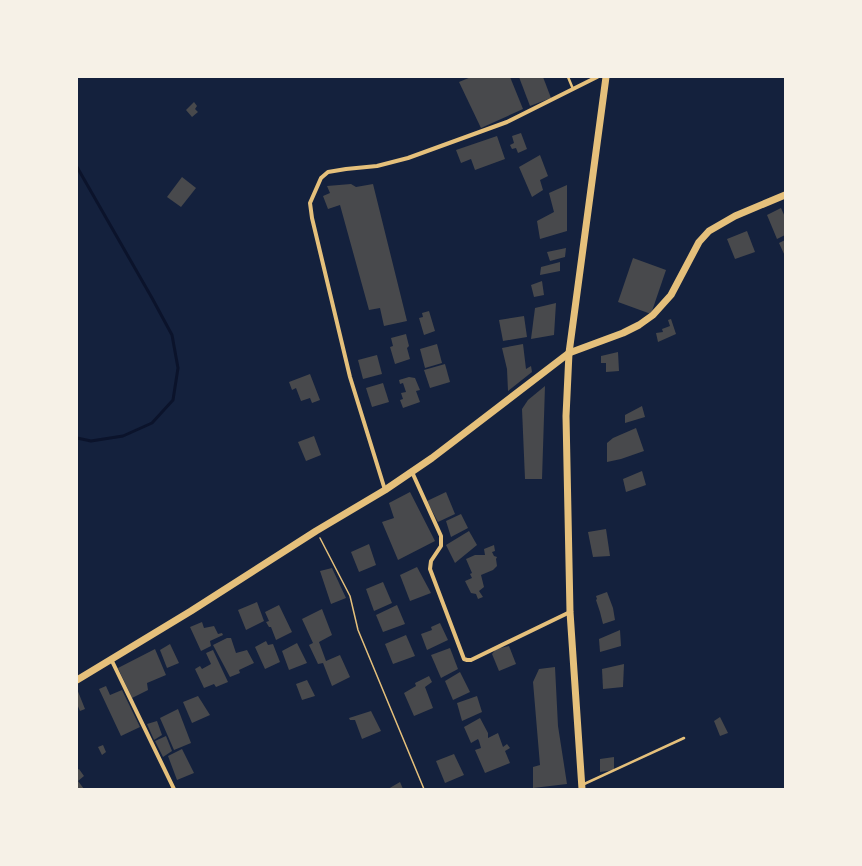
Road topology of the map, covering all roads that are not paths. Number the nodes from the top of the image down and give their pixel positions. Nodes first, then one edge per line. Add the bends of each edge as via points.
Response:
1 (568, 77) edge
2 (597, 77) edge
3 (606, 77) edge
4 (573, 89) junction
5 (785, 195) edge
6 (569, 353) junction
7 (412, 472) junction
8 (385, 490) junction
9 (570, 612) junction
10 (111, 659) junction
11 (77, 680) edge
12 (684, 738) dead end
13 (582, 787) edge
14 (174, 789) edge

1 - 4 lane
2 - 4 street
3 - 6 street
4 - 8 street via 507,122 408,158 377,166 328,172 321,178 310,203 312,218 350,377
5 - 6 street via 735,216 709,231 699,242 671,295 653,315 623,333
6 - 7 street
6 - 9 street via 566,416
7 - 8 street
7 - 9 street via 441,536 441,546 431,561 430,569 464,659 471,660
8 - 10 street
9 - 13 street
10 - 11 street
10 - 14 street
12 - 13 lane

